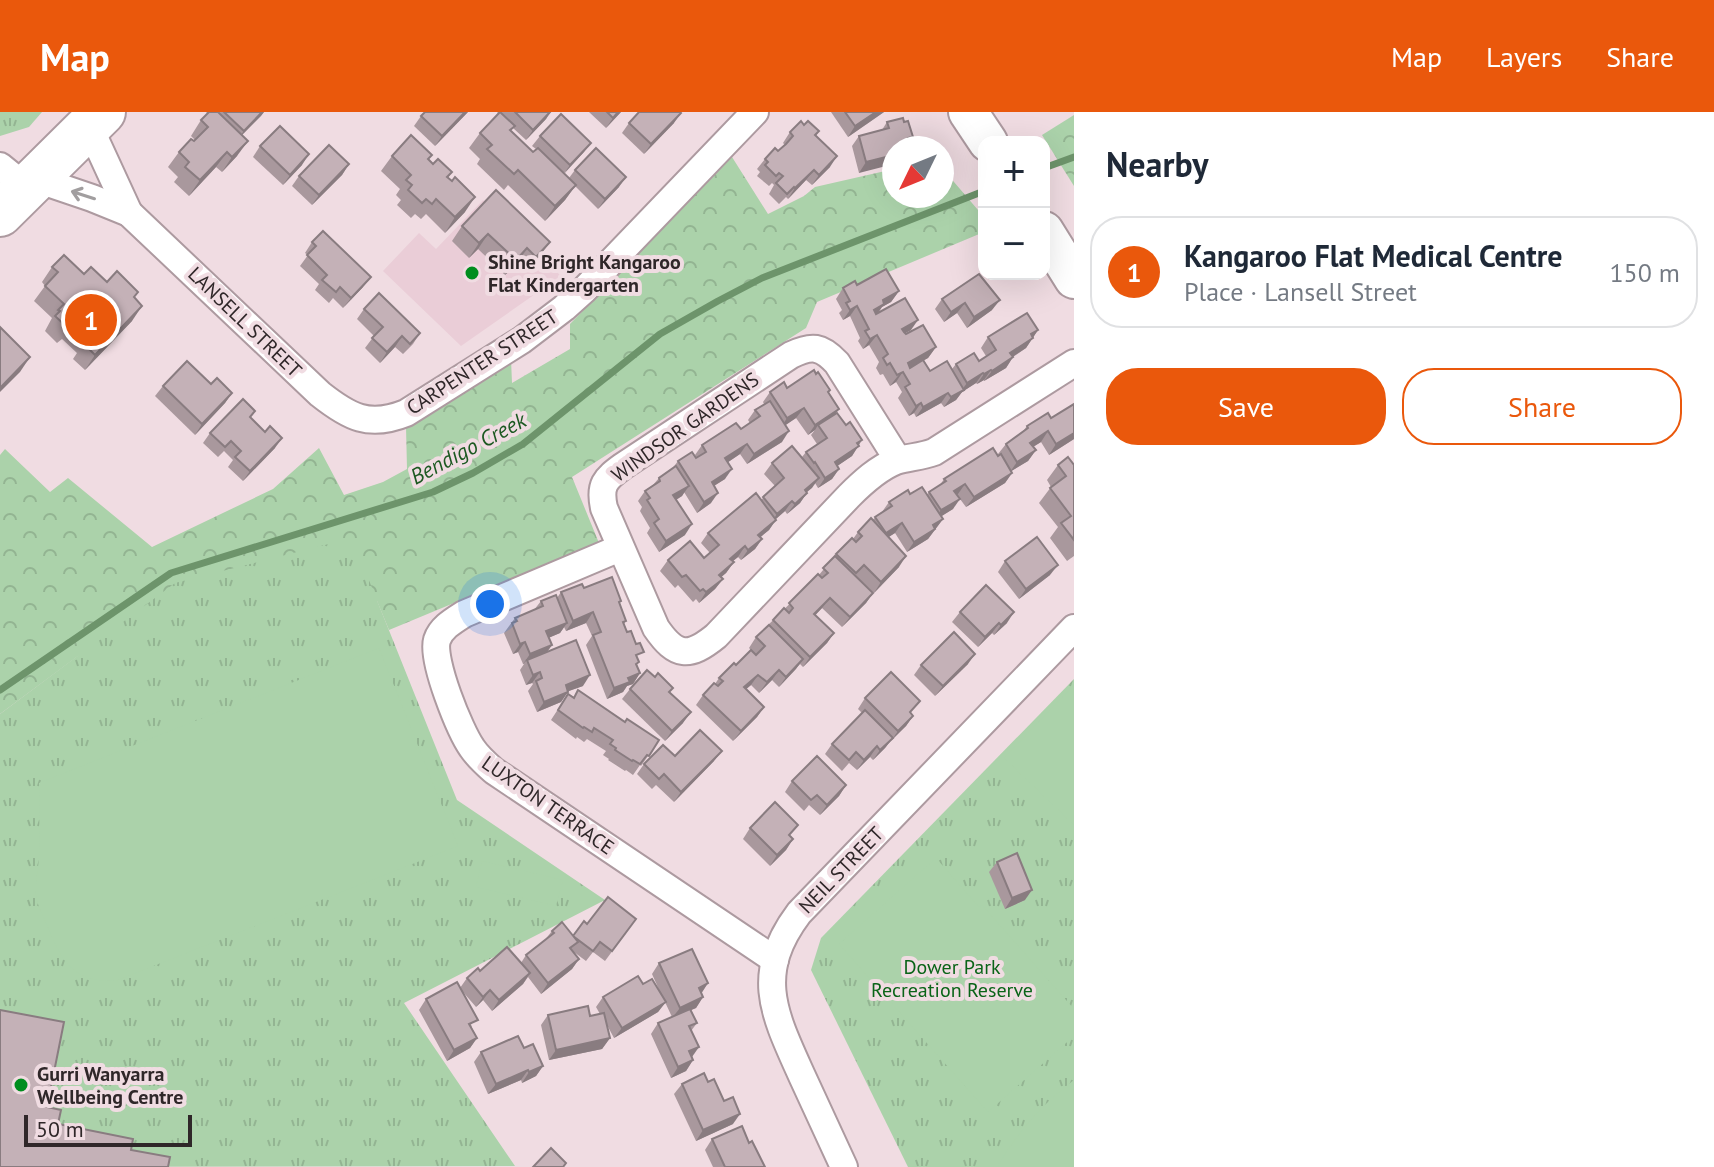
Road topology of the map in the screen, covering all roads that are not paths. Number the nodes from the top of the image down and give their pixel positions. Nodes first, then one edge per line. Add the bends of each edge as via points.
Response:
1 (755, 112) edge
2 (968, 112) edge
3 (96, 119) edge
4 (984, 136) edge
5 (16, 187) edge
6 (129, 213) junction
7 (1050, 241) edge
8 (1074, 279) edge
9 (1074, 363) edge
10 (367, 420) joint
11 (898, 460) junction
12 (620, 548) junction
13 (1074, 628) edge
14 (775, 960) junction
15 (844, 1167) edge

1 - 10 street, CARPENTER STREET via 584,290 540,328 406,413
2 - 4 street
3 - 5 highway
3 - 6 street, LANSELL STREET
6 -> 5 street, LANSELL STREET via 92,198
6 - 10 street, LANSELL STREET via 320,394
7 - 8 street
9 - 11 street, WINDSOR GARDENS via 934,452
11 - 12 street, WINDSOR GARDENS via 860,486 701,649 674,649 663,638
11 - 12 street, WINDSOR GARDENS via 837,363 826,352 802,350 611,474 601,494
12 - 14 street, LUXTON TERRACE via 451,622 436,642 438,668 470,746 481,760
13 - 14 street, NEIL STREET via 799,913
14 - 15 street, NEIL STREET via 772,991 778,1022

